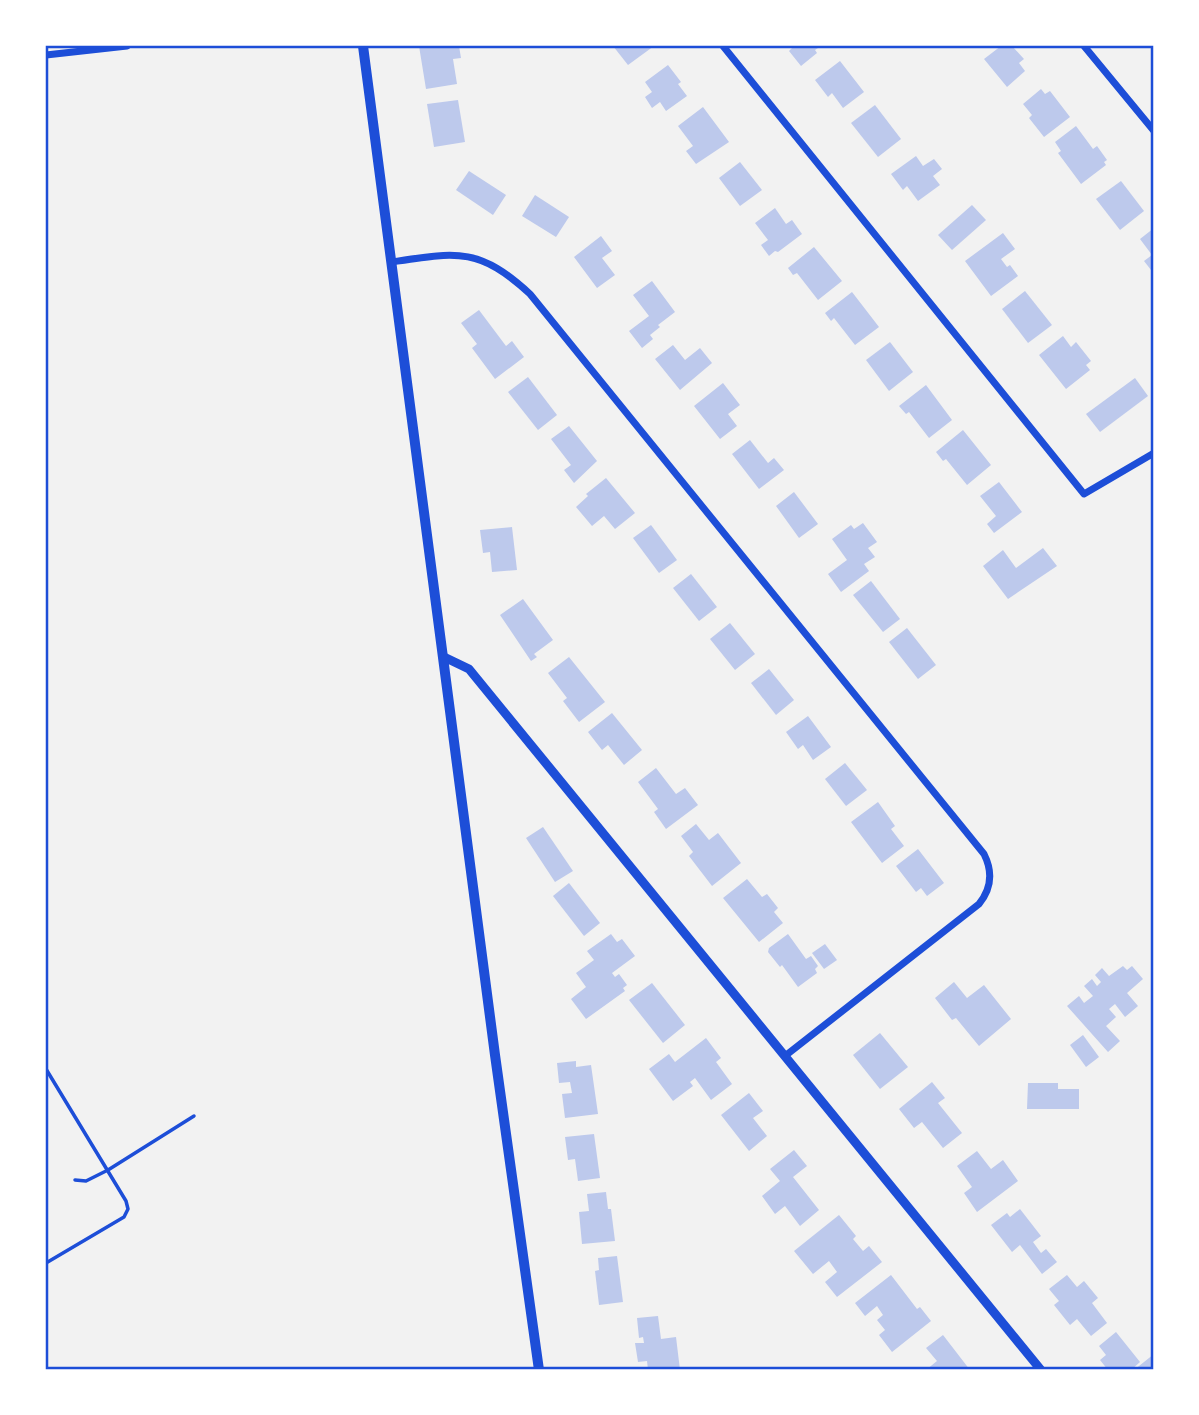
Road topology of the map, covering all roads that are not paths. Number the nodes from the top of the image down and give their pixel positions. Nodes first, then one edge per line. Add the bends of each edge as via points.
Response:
1 (127, 46) edge
2 (363, 46) edge
3 (723, 46) edge
4 (1084, 46) edge
5 (46, 55) edge
6 (1153, 131) edge
7 (392, 262) junction
8 (1153, 453) edge
9 (444, 657) junction
10 (785, 1056) junction
11 (539, 1370) edge
12 (1041, 1370) edge

1 - 5 street
2 - 7 main road
3 - 8 street via 1084,494
4 - 6 street
7 - 9 main road
7 - 10 street via 471,257 493,264 530,294 978,844 989,866 990,877 979,904
9 - 10 street via 469,669
9 - 11 main road
10 - 12 street

